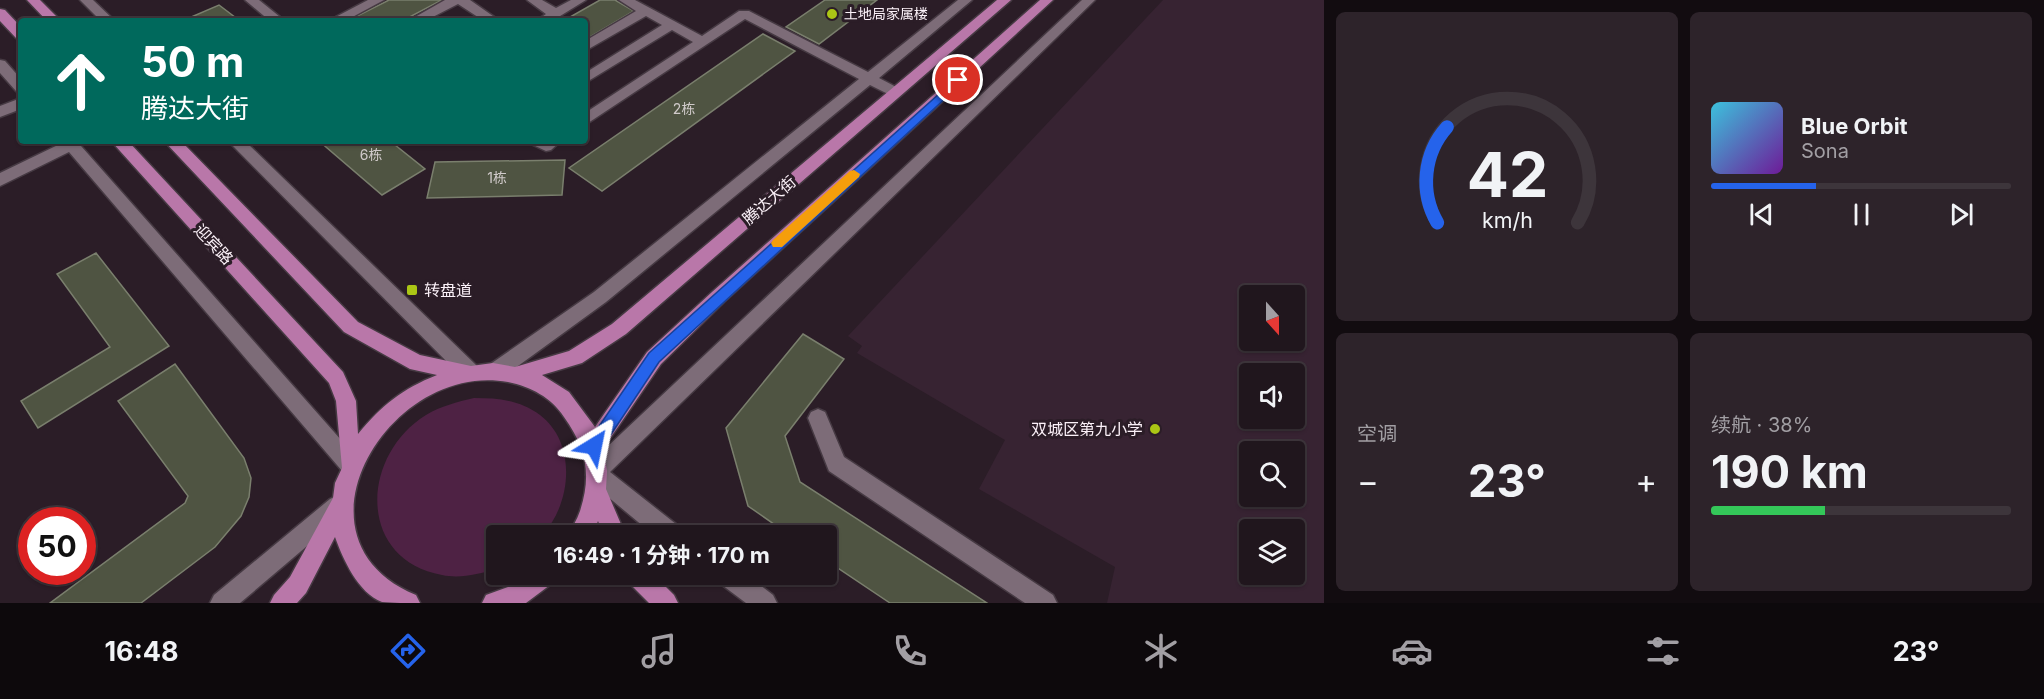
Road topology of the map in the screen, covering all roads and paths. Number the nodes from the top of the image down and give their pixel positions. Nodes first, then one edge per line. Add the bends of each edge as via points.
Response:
1 (33, 0) edge
2 (86, 0) edge
3 (250, 0) edge
4 (378, 0) edge
5 (456, 0) edge
6 (461, 0) edge
7 (533, 0) edge
8 (579, 0) edge
9 (625, 0) edge
10 (966, 0) edge
11 (1005, 0) edge
12 (1047, 0) edge
13 (1089, 0) edge
14 (645, 11) junction
15 (0, 13) edge
16 (556, 14) junction
17 (51, 18) edge
18 (105, 18) edge
19 (274, 18) edge
20 (341, 18) edge
21 (421, 18) edge
22 (489, 18) edge
23 (549, 18) edge
24 (671, 25) junction
25 (18, 32) edge
26 (702, 42) junction
27 (588, 45) edge
28 (0, 64) edge
29 (588, 77) edge
30 (869, 79) junction
31 (18, 85) edge
32 (896, 92) junction
33 (18, 104) edge
34 (0, 112) edge
35 (588, 118) edge
36 (68, 144) edge
37 (74, 144) edge
38 (122, 144) edge
39 (175, 144) edge
40 (239, 144) edge
41 (0, 180) edge
42 (496, 371) junction
43 (470, 372) junction
44 (519, 374) junction
45 (818, 418) dead end
46 (594, 446) junction
47 (350, 465) junction
48 (597, 478) junction
49 (342, 503) junction
50 (584, 525) edge
51 (612, 525) edge
52 (659, 525) edge
53 (531, 585) edge
54 (646, 585) edge
55 (741, 585) edge
56 (222, 603) edge
57 (282, 603) edge
58 (408, 603) edge
59 (494, 603) edge
60 (666, 603) edge
61 (765, 603) edge
62 (1045, 603) edge

1 - 17 main road
2 - 18 street
3 - 19 street
4 - 20 street
5 - 21 street
6 - 22 street
7 - 16 street
8 - 16 street
9 - 14 street
10 - 30 street
11 - 32 main road, 腾达大街
12 - 46 main road via 654,358
13 - 48 street
14 - 24 street
14 - 27 street
15 - 25 main road
16 - 23 street
24 - 26 street
24 - 29 street
26 - 30 street via 744,14
26 - 35 street
28 - 31 street
30 - 32 street
30 - 42 street via 600,297
32 - 44 main road, 腾达大街 via 619,329 575,357
33 - 34 street
36 - 41 street
37 - 47 street
38 - 47 main road, 迎宾路 via 336,378 345,401
39 - 43 main road via 351,327 417,363
40 - 43 street
42 - 43 main road
42 - 44 main road
43 - 47 main road via 433,383 399,402 370,430
44 - 46 main road via 552,389 578,413
45 - 62 street via 836,464
46 - 48 main road
47 - 49 main road
48 - 50 main road
48 - 51 main road
48 - 52 street
49 - 56 street
49 - 57 main road via 298,585
49 - 58 main road via 346,540 363,573 392,597
53 - 59 main road via 518,595
54 - 60 main road
55 - 61 street

